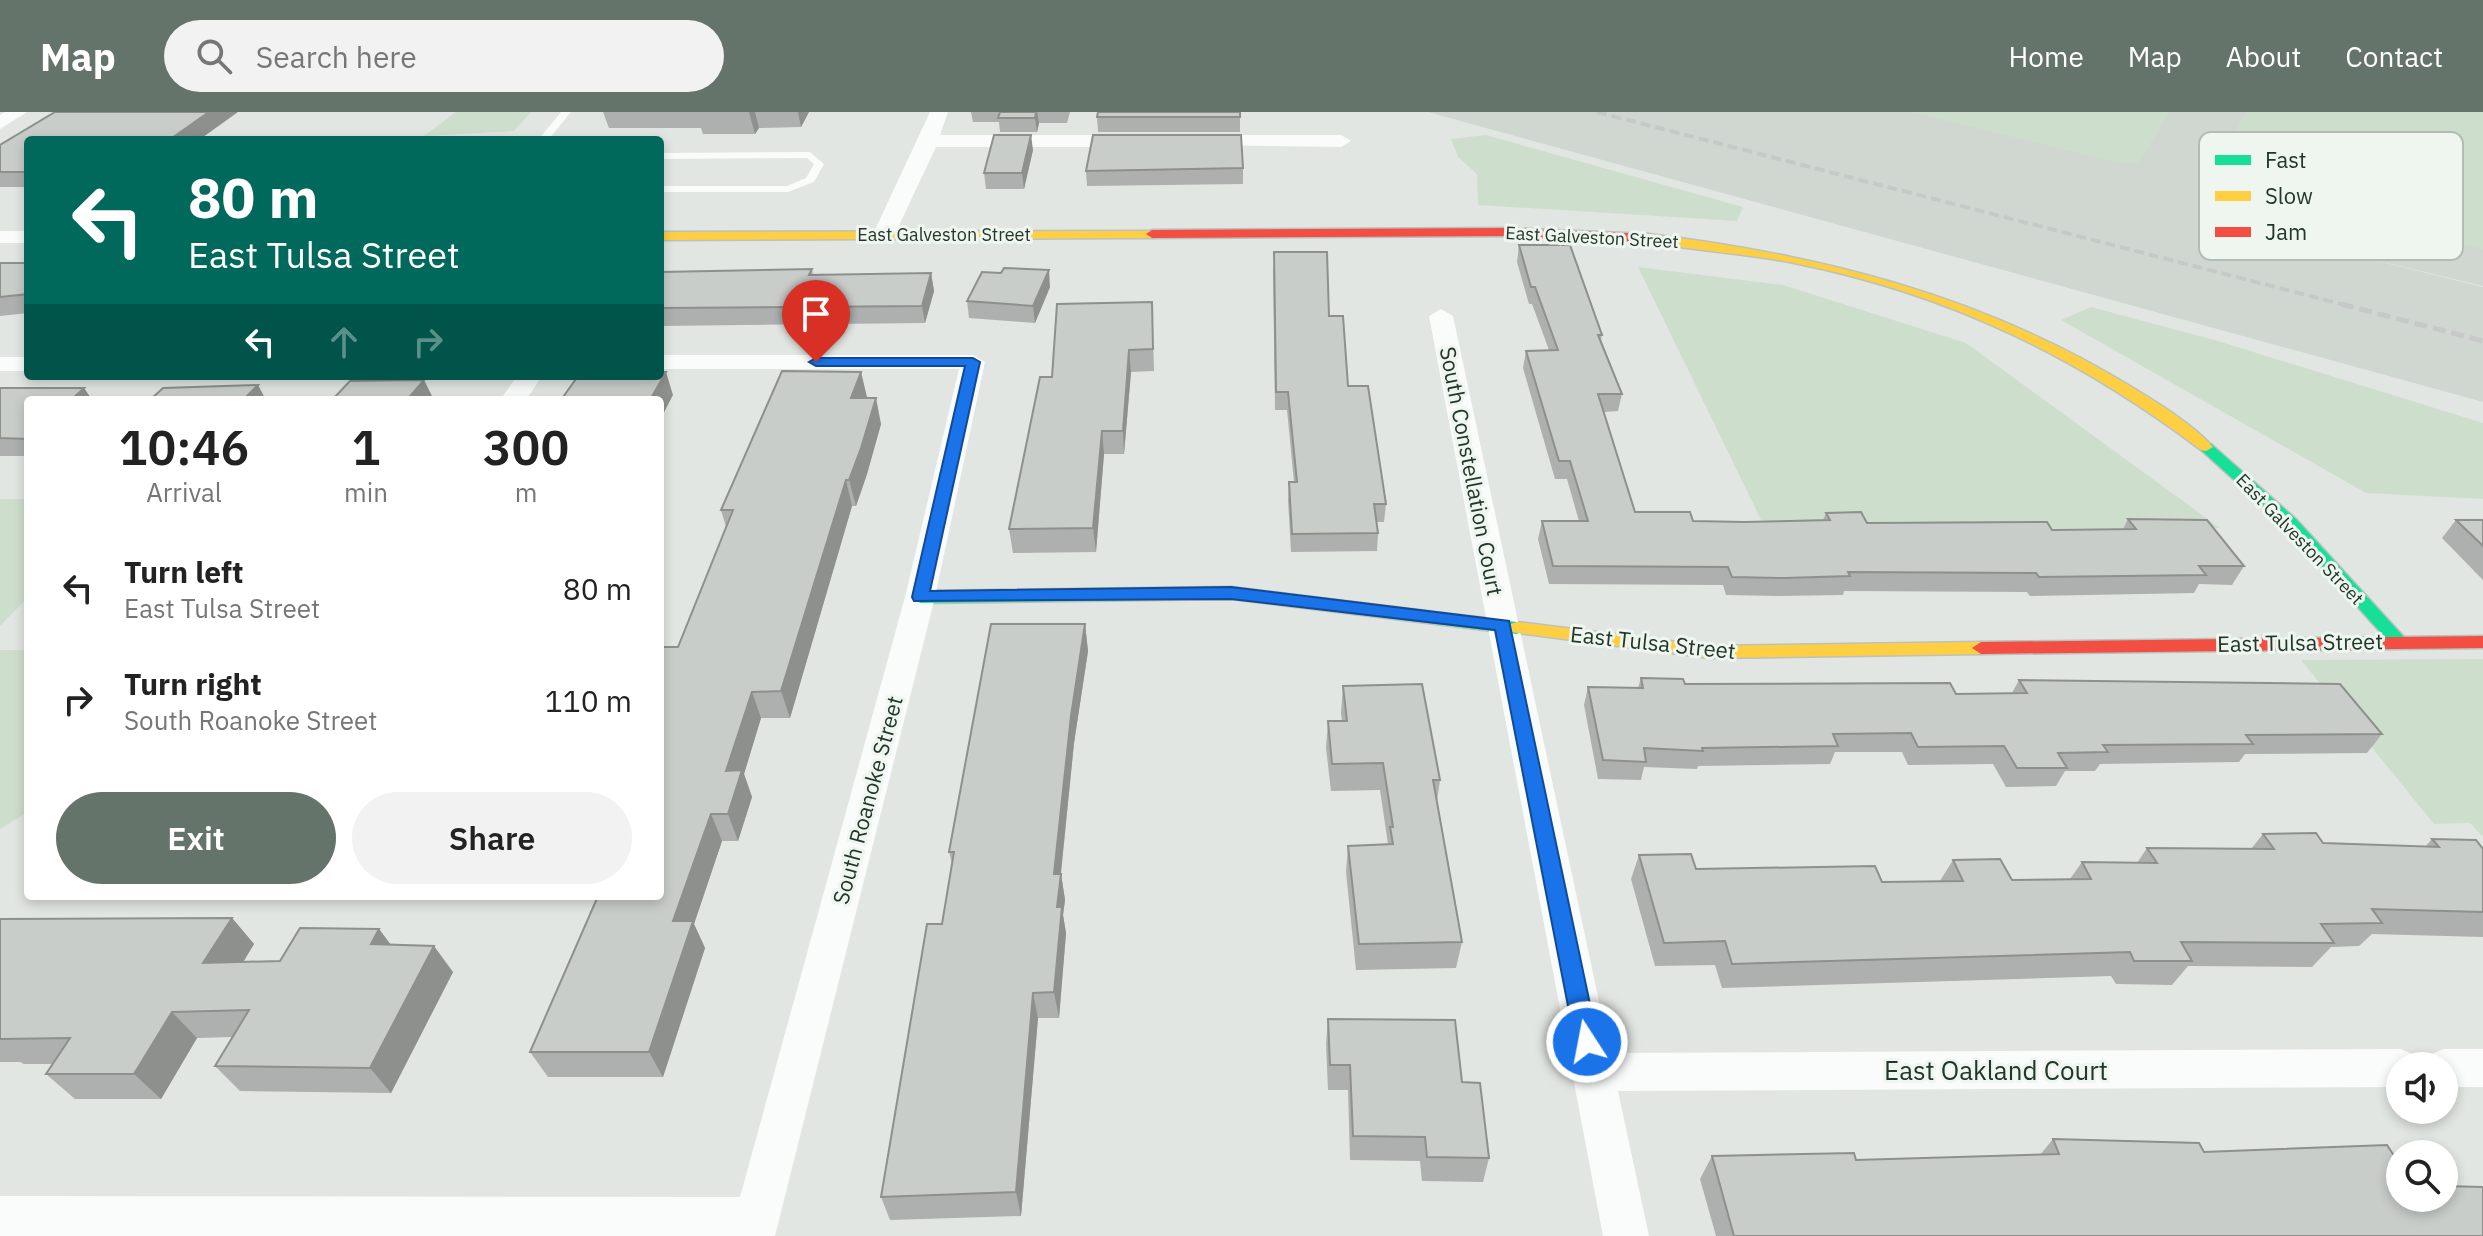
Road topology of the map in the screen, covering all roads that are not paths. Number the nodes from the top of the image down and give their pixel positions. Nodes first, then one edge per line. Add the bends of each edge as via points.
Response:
1 (18, 112) edge
2 (566, 112) edge
3 (939, 112) edge
4 (0, 123) edge
5 (546, 136) edge
6 (929, 141) junction
7 (1151, 141) edge
8 (1182, 141) edge
9 (1341, 141) dead end
10 (664, 156) edge
11 (664, 189) edge
12 (884, 234) junction
13 (664, 236) edge
14 (0, 237) edge
15 (24, 237) edge
16 (1441, 316) dead end
17 (664, 362) edge
18 (0, 364) edge
19 (24, 364) edge
20 (920, 597) junction
21 (1502, 625) junction
22 (2397, 640) junction
23 (2483, 642) edge
24 (2386, 1068) edge
25 (2458, 1068) edge
26 (2483, 1068) edge
27 (1593, 1072) junction
28 (0, 1218) edge
29 (755, 1228) edge
30 (1626, 1236) edge

1 - 4 street
2 - 5 lane
3 - 6 street
6 - 7 street
6 - 12 street
8 - 9 street
10 - 11 lane via 810,155 819,164 810,180 788,189
12 - 13 street, East Galveston Street
12 - 22 street, East Galveston Street via 1611,234 1771,254 1837,270 1961,308 2117,383 2253,486
14 - 15 street
16 - 21 street, South Constellation Court
17 - 20 street, South Roanoke Street via 973,362
18 - 19 street
20 - 21 street, East Tulsa Street via 1231,593
20 - 29 street, South Roanoke Street
21 - 22 street, East Tulsa Street via 1710,652
21 - 27 street, South Constellation Court
22 - 23 street, East Tulsa Street
24 - 27 street, East Oakland Court
25 - 26 street
27 - 30 street, South Constellation Court
28 - 29 street

